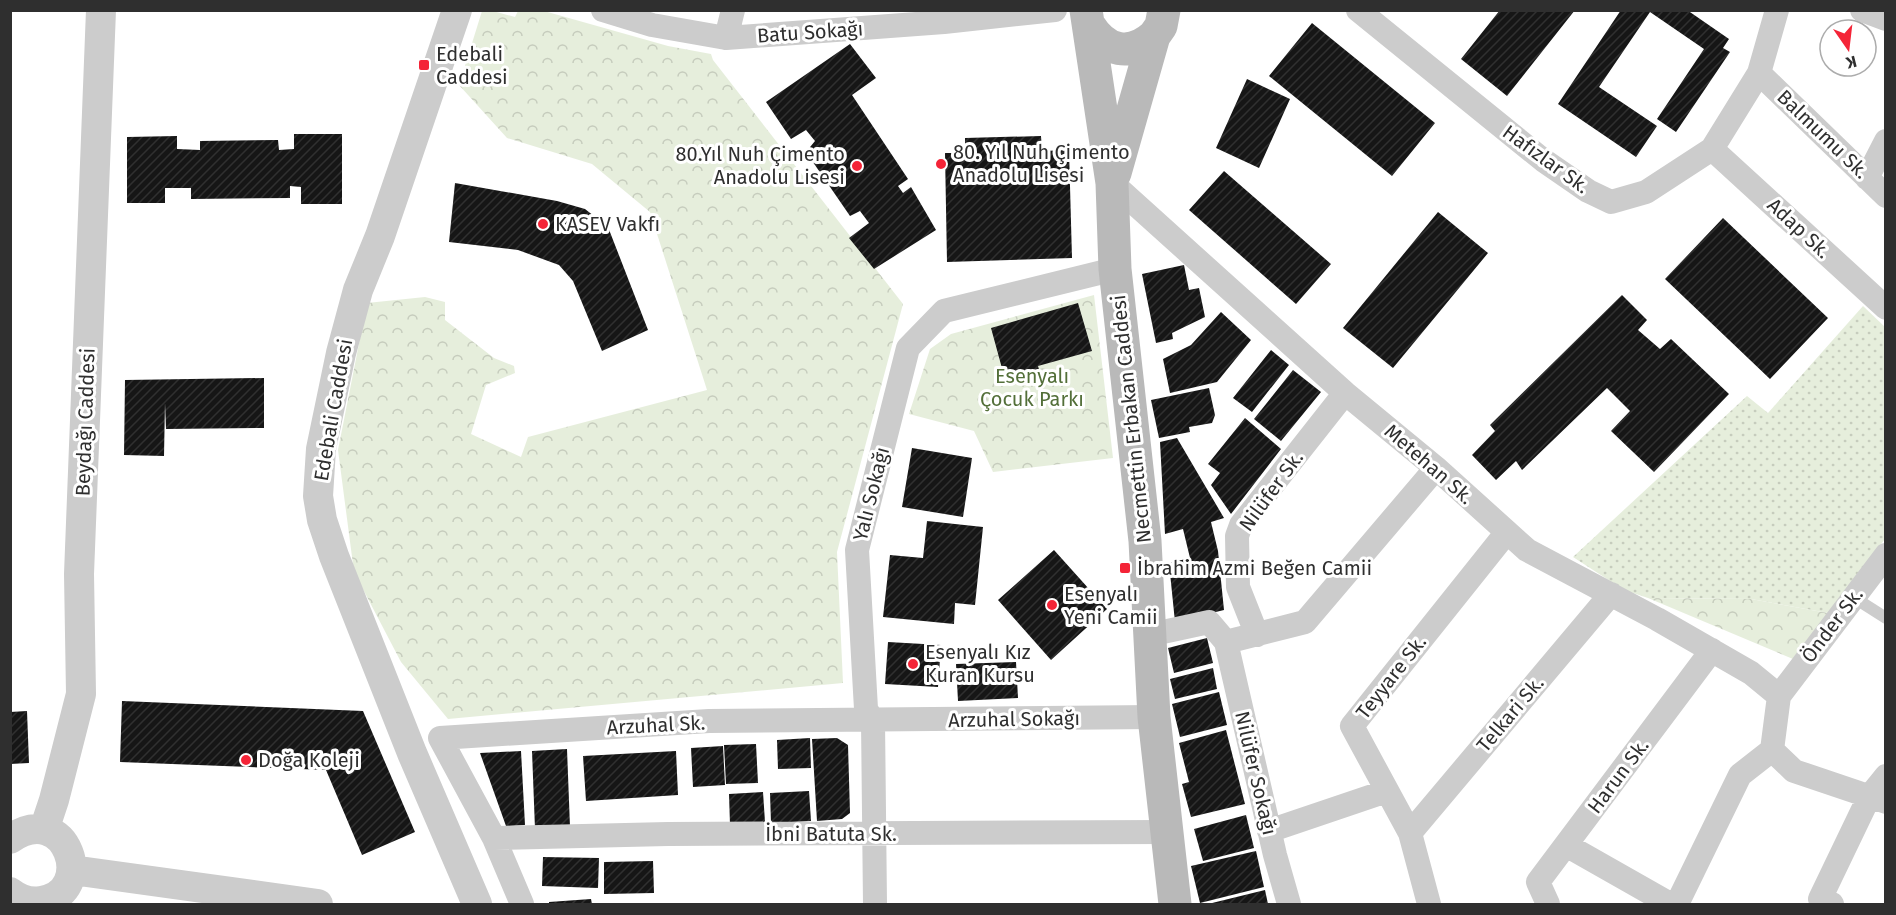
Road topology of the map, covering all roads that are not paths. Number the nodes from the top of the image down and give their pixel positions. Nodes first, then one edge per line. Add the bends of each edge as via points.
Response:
1 (101, 10) edge
2 (457, 10) edge
3 (603, 10) edge
4 (733, 10) edge
5 (1055, 10) edge
6 (1358, 10) edge
7 (1777, 10) edge
8 (1862, 10) edge
9 (1081, 16) edge
10 (1886, 19) edge
11 (1159, 23) edge
12 (726, 38) junction
13 (1760, 73) junction
14 (1886, 141) edge
15 (1712, 149) junction
16 (1867, 178) junction
17 (1112, 183) junction
18 (1886, 196) edge
19 (1115, 269) junction
20 (1886, 308) edge
21 (1345, 393) junction
22 (1436, 468) junction
23 (1507, 531) junction
24 (1886, 555) edge
25 (1611, 594) junction
26 (1854, 597) junction
27 (1886, 618) edge
28 (1257, 634) junction
29 (1149, 635) junction
30 (1226, 642) junction
31 (1712, 650) junction
32 (1779, 696) junction
33 (1154, 717) junction
34 (873, 720) junction
35 (1772, 750) junction
36 (1886, 776) edge
37 (1387, 791) junction
38 (1877, 800) edge
39 (45, 830) junction
40 (1269, 831) junction
41 (1168, 832) junction
42 (1410, 833) junction
43 (874, 834) junction
44 (494, 838) junction
45 (10, 839) edge
46 (1566, 845) junction
47 (72, 870) junction
48 (466, 897) edge
49 (18, 899) edge
50 (1824, 903) edge
51 (318, 904) edge
52 (522, 904) edge
53 (875, 904) edge
54 (1175, 904) edge
55 (1289, 904) edge
56 (1429, 904) edge
57 (1548, 904) edge
58 (1670, 904) edge
59 (1677, 904) edge

1 - 39 street, Beydağı Caddesi via 79,574 81,694
2 - 48 street, Edebali Caddesi via 358,290 321,449 318,496 334,556
3 - 12 street, Batu Sokağı via 652,25
4 - 12 street
5 - 12 street, Batu Sokağı
6 - 15 street, Hafızlar Sk. via 1543,160 1611,202 1646,192
7 - 13 street, Hafızlar Sk.
8 - 10 street
9 - 11 main road, Necmettin Erbakan Caddesi via 1101,41 1119,49 1144,45
9 - 17 main road, Necmettin Erbakan Caddesi
11 - 17 main road, Necmettin Erbakan Caddesi
13 - 15 street, Hafızlar Sk.
13 - 16 street, Balmumu Sk.
14 - 16 street
15 - 20 street, Adap Sk.
16 - 18 street, Balmumu Sk.
17 - 19 main road, Necmettin Erbakan Caddesi
17 - 21 street, Metehan Sk.
19 - 29 main road, Necmettin Erbakan Caddesi via 1145,541
19 - 34 street, Yalı Sokağı via 944,311 908,348 857,550 866,708
21 - 22 street, Metehan Sk.
21 - 28 street, Nilüfer Sk. via 1240,525 1238,587
22 - 23 street, Metehan Sk.
22 - 28 street via 1305,622
23 - 25 street, Metehan Sk. via 1527,550
23 - 37 street, Teyyare Sk. via 1352,726
24 - 26 street, Önder Sk.
25 - 31 street, Metehan Sk.
25 - 42 street, Telkari Sk.
26 - 27 lane
26 - 32 street, Önder Sk.
28 - 30 street
29 - 30 street via 1209,622
29 - 33 main road, Necmettin Erbakan Caddesi
30 - 40 street, Nilüfer Sokağı
31 - 32 street, Metehan Sk. via 1751,673
31 - 46 street, Harun Sk.
32 - 35 street
33 - 34 street, Arzuhal Sokağı
33 - 41 main road, Necmettin Erbakan Caddesi
34 - 43 street, Yalı Sokağı
34 - 44 street, Arzuhal Sk. via 709,721 440,738
35 - 38 street via 1794,771
35 - 59 street via 1740,775
36 - 38 street
37 - 40 street
37 - 42 street, Teyyare Sk.
38 - 50 street
39 - 45 street via 20,832
39 - 47 street via 69,849
40 - 55 street, Nilüfer Sokağı
41 - 43 street, İbni Batuta Sk.
41 - 54 main road, Necmettin Erbakan Caddesi
42 - 56 street, Teyyare Sk.
43 - 44 street, İbni Batuta Sk.
43 - 53 street, Yalı Sokağı
44 - 52 street
46 - 57 street, Harun Sk. via 1538,882
46 - 58 street
47 - 49 street via 63,890 55,896 34,902
47 - 51 street

